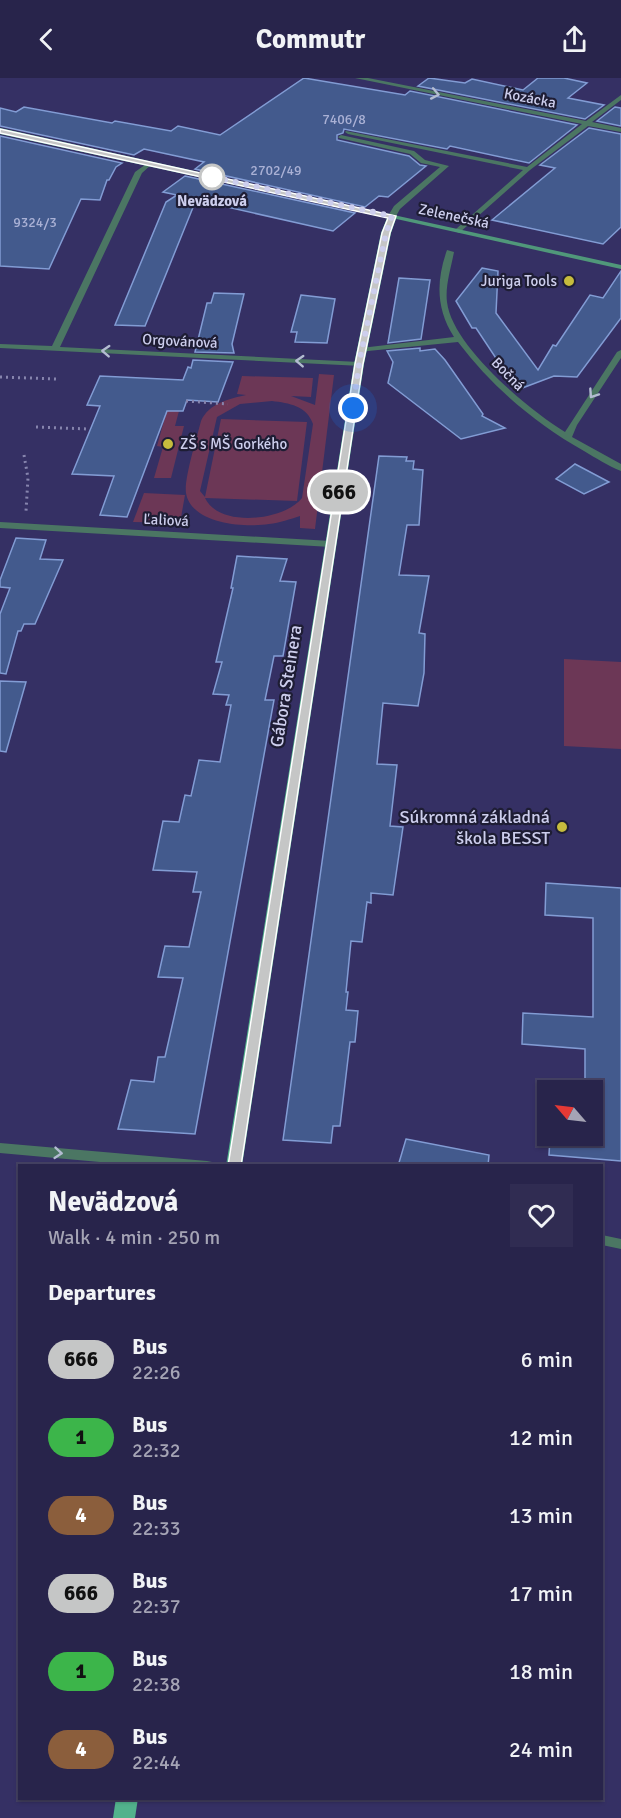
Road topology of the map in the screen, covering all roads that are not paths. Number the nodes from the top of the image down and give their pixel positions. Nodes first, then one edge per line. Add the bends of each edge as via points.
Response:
1 (357, 78) edge
2 (410, 78) edge
3 (398, 86) junction
4 (621, 97) edge
5 (585, 123) junction
6 (621, 130) edge
7 (0, 131) edge
8 (149, 164) junction
9 (528, 169) junction
10 (392, 216) junction
11 (459, 231) junction
12 (450, 252) dead end
13 (621, 267) edge
14 (460, 339) junction
15 (0, 345) edge
16 (55, 348) junction
17 (362, 350) junction
18 (621, 352) edge
19 (359, 364) junction
20 (567, 438) junction
21 (621, 468) edge
22 (0, 525) edge
23 (331, 544) junction
24 (0, 1148) edge
25 (184, 1164) edge
26 (234, 1164) edge
27 (603, 1240) edge
28 (621, 1244) edge
29 (127, 1800) edge
30 (124, 1818) edge

1 - 3 street, Kozácka
2 - 3 street
3 -> 5 street, Kozácka
4 - 5 street
5 - 6 street, Kozácka
5 - 9 street
7 - 8 main road, Zelenečská
8 - 10 main road, Zelenečská
8 - 16 street via 139,172
9 - 10 street via 344,135 412,152 423,162 445,166
9 - 11 street
10 - 11 street, Zelenečská
10 - 17 main road, Gábora Steinera
11 - 13 street, Zelenečská
12 - 14 street, Bočná via 443,303
14 - 17 street
14 - 20 street, Bočná via 505,393
15 - 16 street, Orgovánová
19 -> 16 street, Orgovánová
17 - 19 main road, Gábora Steinera
18 -> 20 street
19 - 23 main road, Gábora Steinera
20 - 21 street, Bočná
22 - 23 street, Ľaliová
23 - 26 main road, Gábora Steinera
24 -> 25 street
27 - 28 street
29 - 30 main road

